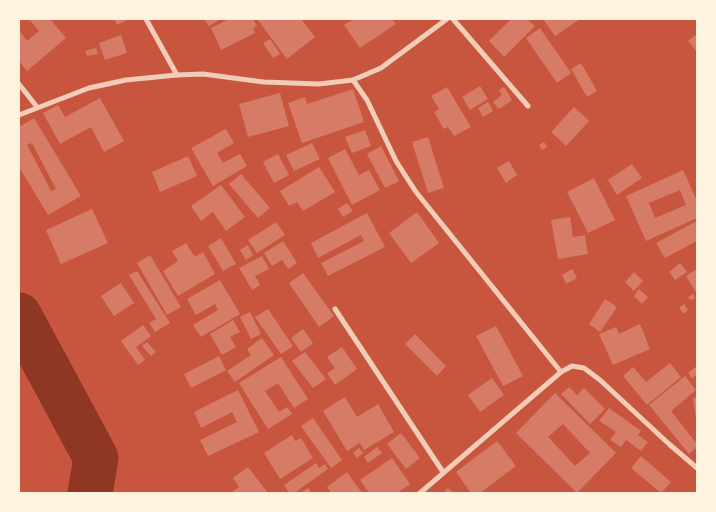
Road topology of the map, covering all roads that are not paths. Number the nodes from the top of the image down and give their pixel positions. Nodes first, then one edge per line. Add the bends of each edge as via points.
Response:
1 (146, 19) edge
2 (448, 19) edge
3 (452, 19) edge
4 (177, 75) junction
5 (353, 80) junction
6 (19, 84) edge
7 (528, 106) dead end
8 (37, 108) junction
9 (19, 114) edge
10 (335, 309) dead end
11 (560, 372) junction
12 (697, 468) edge
13 (443, 472) junction
14 (420, 493) edge

1 - 4 street
2 - 5 street via 381,68
3 - 7 street
4 - 5 street via 203,74 264,82 319,84
4 - 8 street via 126,80 89,88
5 - 11 street via 416,192
6 - 8 street
8 - 9 street
10 - 13 street
11 - 12 street via 572,366 584,368
11 - 13 street
13 - 14 street

